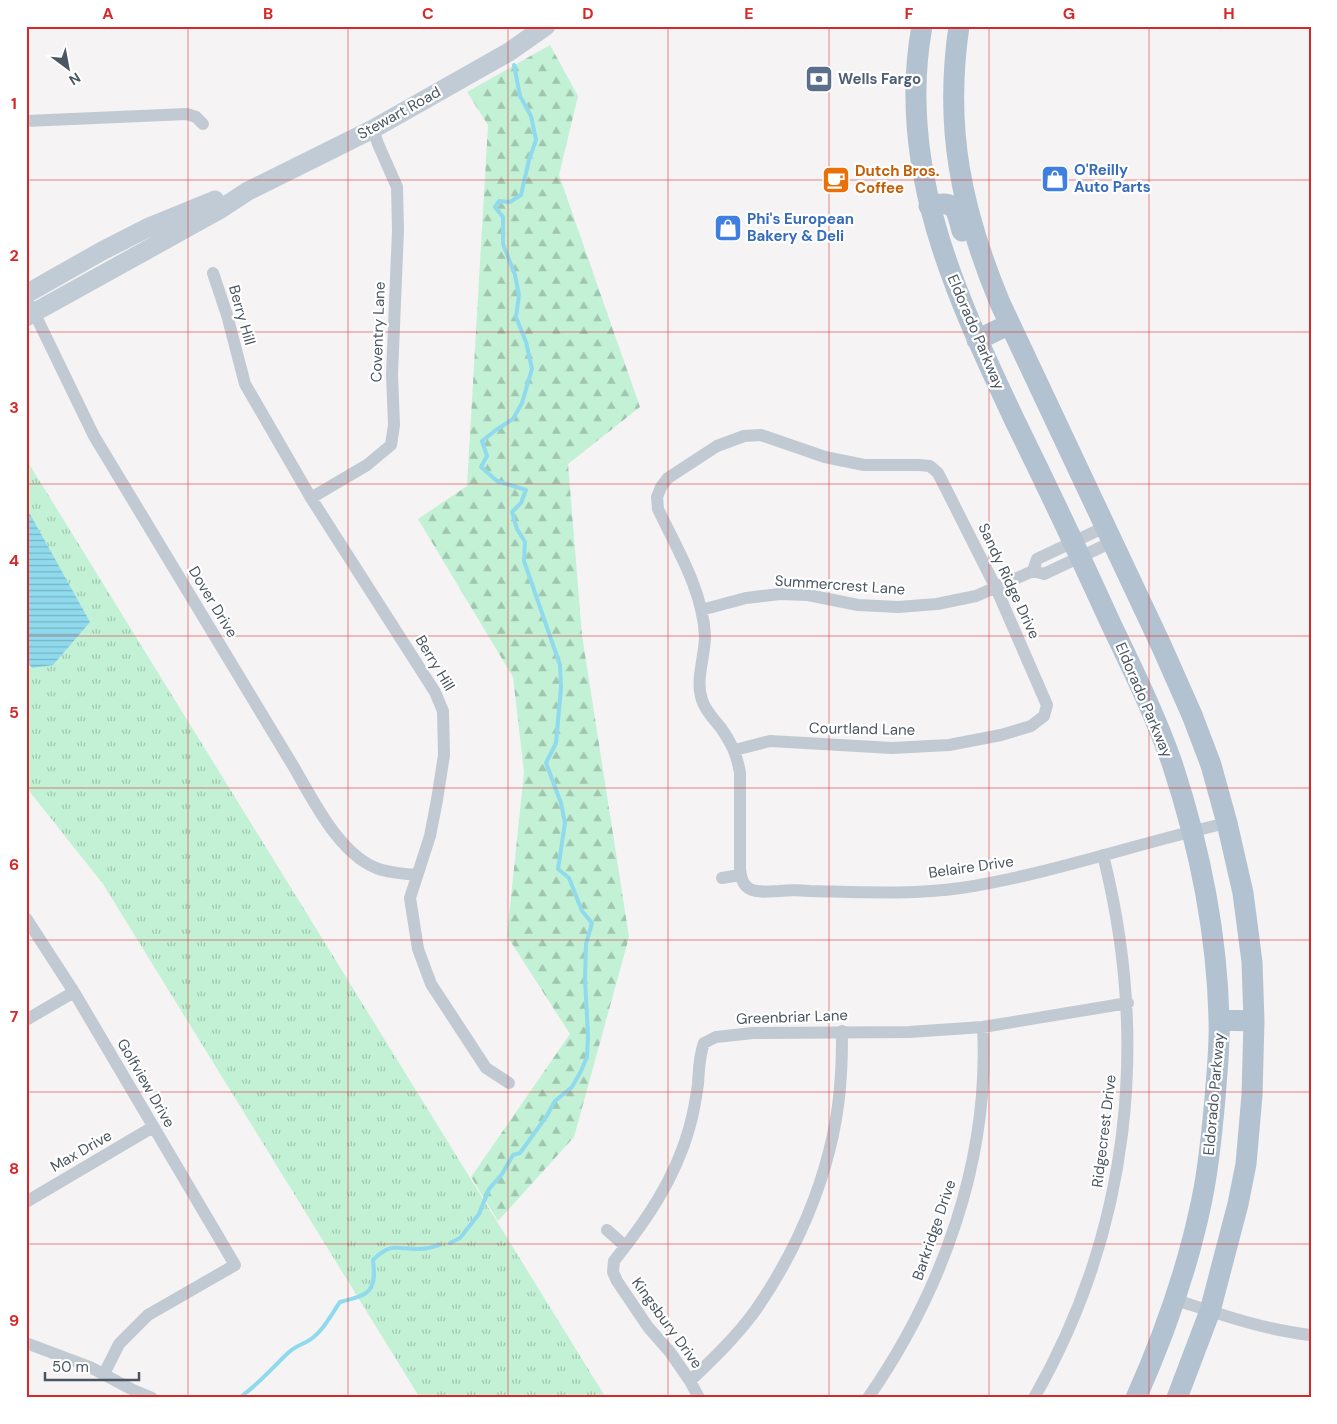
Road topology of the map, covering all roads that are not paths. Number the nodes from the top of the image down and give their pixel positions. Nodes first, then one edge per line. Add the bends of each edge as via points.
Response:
1 (546, 26) edge
2 (922, 26) edge
3 (960, 26) edge
4 (26, 121) edge
5 (203, 124) dead end
6 (373, 129) junction
7 (248, 191) junction
8 (929, 206) junction
9 (213, 273) dead end
10 (26, 294) edge
11 (1000, 303) junction
12 (29, 310) edge
13 (1010, 324) junction
14 (977, 340) junction
15 (311, 498) junction
16 (1109, 534) junction
17 (1077, 550) junction
18 (1033, 571) junction
19 (996, 588) junction
20 (701, 610) junction
21 (1044, 716) joint
22 (735, 750) junction
23 (1227, 823) junction
24 (1192, 831) junction
25 (1103, 855) junction
26 (417, 875) junction
27 (740, 876) junction
28 (722, 878) dead end
29 (26, 918) edge
30 (74, 992) junction
31 (1128, 1003) junction
32 (26, 1020) edge
33 (1219, 1020) junction
34 (1254, 1021) junction
35 (983, 1027) junction
36 (842, 1031) junction
37 (509, 1083) dead end
38 (153, 1127) junction
39 (26, 1202) edge
40 (607, 1230) dead end
41 (625, 1246) junction
42 (612, 1266) joint
43 (1176, 1300) junction
44 (1210, 1311) junction
45 (1311, 1335) edge
46 (26, 1343) edge
47 (104, 1374) junction
48 (690, 1381) junction
49 (134, 1394) edge
50 (152, 1398) edge
51 (698, 1398) edge
52 (868, 1398) edge
53 (1034, 1398) edge
54 (1136, 1398) edge
55 (1176, 1398) edge

1 - 6 street, Stewart Road via 509,52
2 - 8 main road, Eldorado Parkway via 917,115
3 - 11 main road via 953,107 958,162 969,218
4 - 5 street via 187,114
6 - 7 street, Stewart Road
6 - 15 street, Coventry Lane via 397,187 393,435 391,444 367,465
7 - 10 street, Stewart Road via 225,196 149,227
7 - 12 street, Stewart Road via 219,210
8 - 11 main road via 944,203 955,208 972,264
8 - 14 main road, Eldorado Parkway
9 - 15 street, Berry Hill via 244,384
11 - 13 main road
12 - 26 street, Dover Drive via 94,436 323,819 355,856 381,870
13 - 14 main road
13 - 16 main road
14 - 17 main road, Eldorado Parkway
15 - 26 street, Berry Hill via 444,711 444,755 437,800 430,836
16 - 17 street, Summercrest Lane
16 - 17 street, Summercrest Lane
16 - 23 main road via 1192,715
17 - 18 street, Summercrest Lane via 1044,574
17 - 18 street, Summercrest Lane via 1037,559
17 - 24 main road, Eldorado Parkway via 1160,732
18 - 19 street, Summercrest Lane
19 - 20 street, Summercrest Lane via 937,604 898,608 780,594 746,598
19 - 20 street, Sandy Ridge Drive via 938,474 930,466 864,465 825,457 761,435 744,436 717,446 668,478 658,498 658,509 690,577
19 - 21 street, Sandy Ridge Drive via 1046,705
20 - 22 street via 705,637 700,682 702,699
21 - 22 street, Courtland Lane via 1031,726 949,745 892,748 770,741
22 - 27 street via 740,773
23 - 24 street, Belaire Drive
23 - 34 main road via 1248,925
24 - 25 street, Belaire Drive
24 - 33 main road, Eldorado Parkway via 1213,939
25 - 27 street, Belaire Drive via 1027,876 960,888 894,892 754,892
25 - 31 street, Ridgecrest Drive via 1114,896
26 - 37 street, Berry Hill via 410,898 413,922 418,949 432,984 486,1068
27 - 28 street
29 - 30 street, Golfview Drive
30 - 32 street
30 - 38 street, Golfview Drive
31 - 35 street, Greenbriar Lane
31 - 53 street, Ridgecrest Drive via 1128,1070 1123,1133 1112,1193 1095,1259 1069,1328
33 - 34 main road
33 - 43 main road, Eldorado Parkway via 1211,1141 1203,1196
34 - 44 main road via 1246,1164
35 - 36 street, Greenbriar Lane via 910,1032
35 - 52 street, Barkridge Drive via 985,1058 980,1120 968,1182 952,1236 929,1294 900,1349
36 - 41 street, Greenbriar Lane via 753,1033 716,1037 704,1043 689,1130 675,1167 657,1203
36 - 48 street via 835,1125 805,1223 782,1269 754,1312
38 - 39 street, Max Drive
38 - 47 street, Golfview Drive via 235,1266 148,1315 119,1344
40 - 41 street
41 - 42 street, Greenbriar Lane
42 - 48 street, Kingsbury Drive via 617,1281 648,1327
43 - 44 street
43 - 54 main road, Eldorado Parkway
44 - 45 street via 1253,1325
44 - 55 main road
46 - 47 street
47 - 49 street
48 - 51 street, Kingsbury Drive
49 - 50 street

